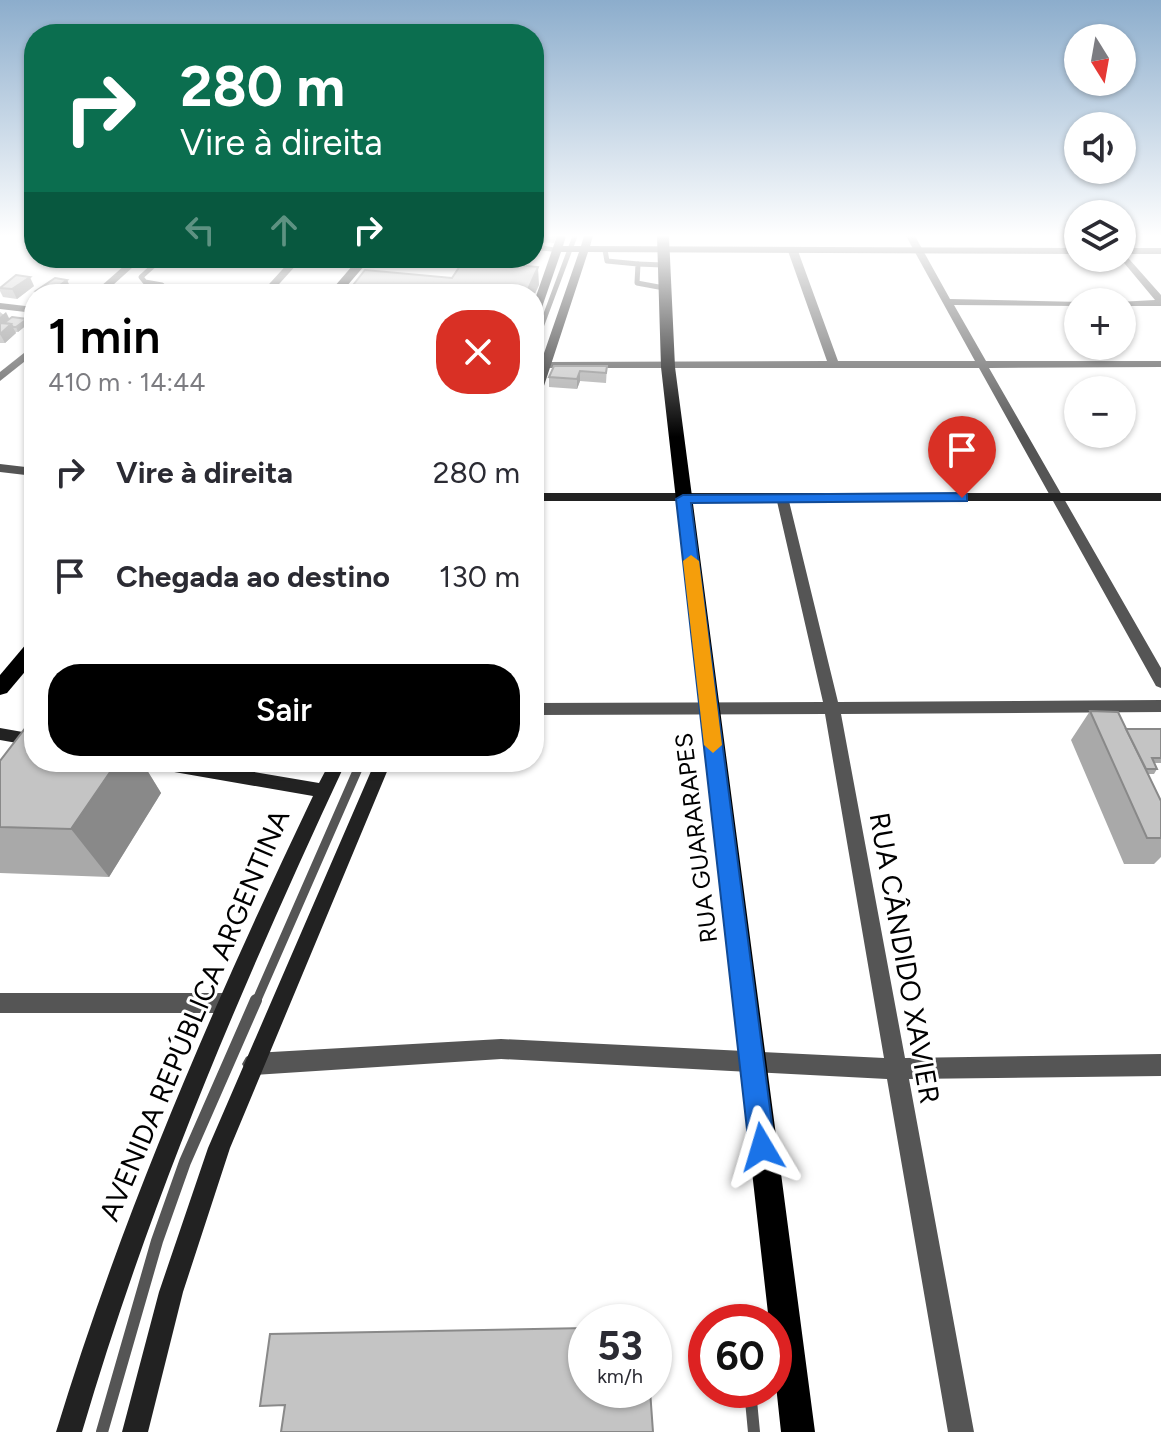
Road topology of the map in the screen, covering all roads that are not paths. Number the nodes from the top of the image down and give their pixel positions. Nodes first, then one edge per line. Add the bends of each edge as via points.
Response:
1 (948, 302) edge
2 (567, 303) edge
3 (665, 303) edge
4 (811, 303) edge
5 (0, 306) edge
6 (24, 309) edge
7 (24, 357) edge
8 (1161, 364) edge
9 (546, 365) junction
10 (834, 366) junction
11 (983, 366) junction
12 (668, 367) junction
13 (544, 370) edge
14 (0, 378) edge
15 (0, 468) edge
16 (24, 471) edge
17 (544, 497) edge
18 (782, 497) junction
19 (1057, 497) junction
20 (1161, 497) edge
21 (683, 499) junction
22 (24, 660) edge
23 (1161, 682) edge
24 (0, 688) edge
25 (1161, 706) edge
26 (832, 708) junction
27 (544, 709) edge
28 (709, 709) junction
29 (0, 734) edge
30 (24, 738) edge
31 (215, 772) edge
32 (333, 772) edge
33 (357, 772) edge
34 (379, 772) edge
35 (324, 791) junction
36 (0, 1003) edge
37 (226, 1003) junction
38 (751, 1060) junction
39 (253, 1064) junction
40 (1161, 1065) edge
41 (896, 1069) junction
42 (776, 1304) edge
43 (792, 1403) edge
44 (752, 1408) edge
45 (69, 1432) edge
46 (102, 1432) edge
47 (135, 1432) edge
48 (754, 1432) edge
49 (798, 1432) edge
50 (961, 1432) edge

1 - 11 street
2 - 9 street
3 - 12 main road, RUA GUARARAPES
4 - 10 street
5 - 6 street
7 - 14 street
8 - 11 street
9 - 12 street
9 - 13 street
10 - 11 street
10 - 12 street
11 - 19 street
12 - 21 main road, RUA GUARARAPES
15 - 16 street
17 - 21 street
18 - 19 street
18 - 21 street
18 - 26 street, RUA CÂNDIDO XAVIER
19 - 20 street
19 - 23 street
21 - 28 main road, RUA GUARARAPES
22 - 24 main road
25 - 26 street
26 - 28 street
26 - 41 street, RUA CÂNDIDO XAVIER
27 - 28 street
28 - 38 main road, RUA GUARARAPES
29 - 30 street
31 - 35 street
32 - 35 street, AVENIDA REPÚBLICA ARGENTINA
33 - 46 lane via 185,1162
34 - 39 street
35 - 37 street, AVENIDA REPÚBLICA ARGENTINA
36 - 37 street
37 - 45 street, AVENIDA REPÚBLICA ARGENTINA via 144,1199
38 - 39 street via 501,1049
38 - 41 street
38 - 42 main road, RUA GUARARAPES
39 - 47 street via 194,1218
40 - 41 street
41 - 50 street, RUA CÂNDIDO XAVIER
43 - 49 main road, RUA GUARARAPES
44 - 48 lane

